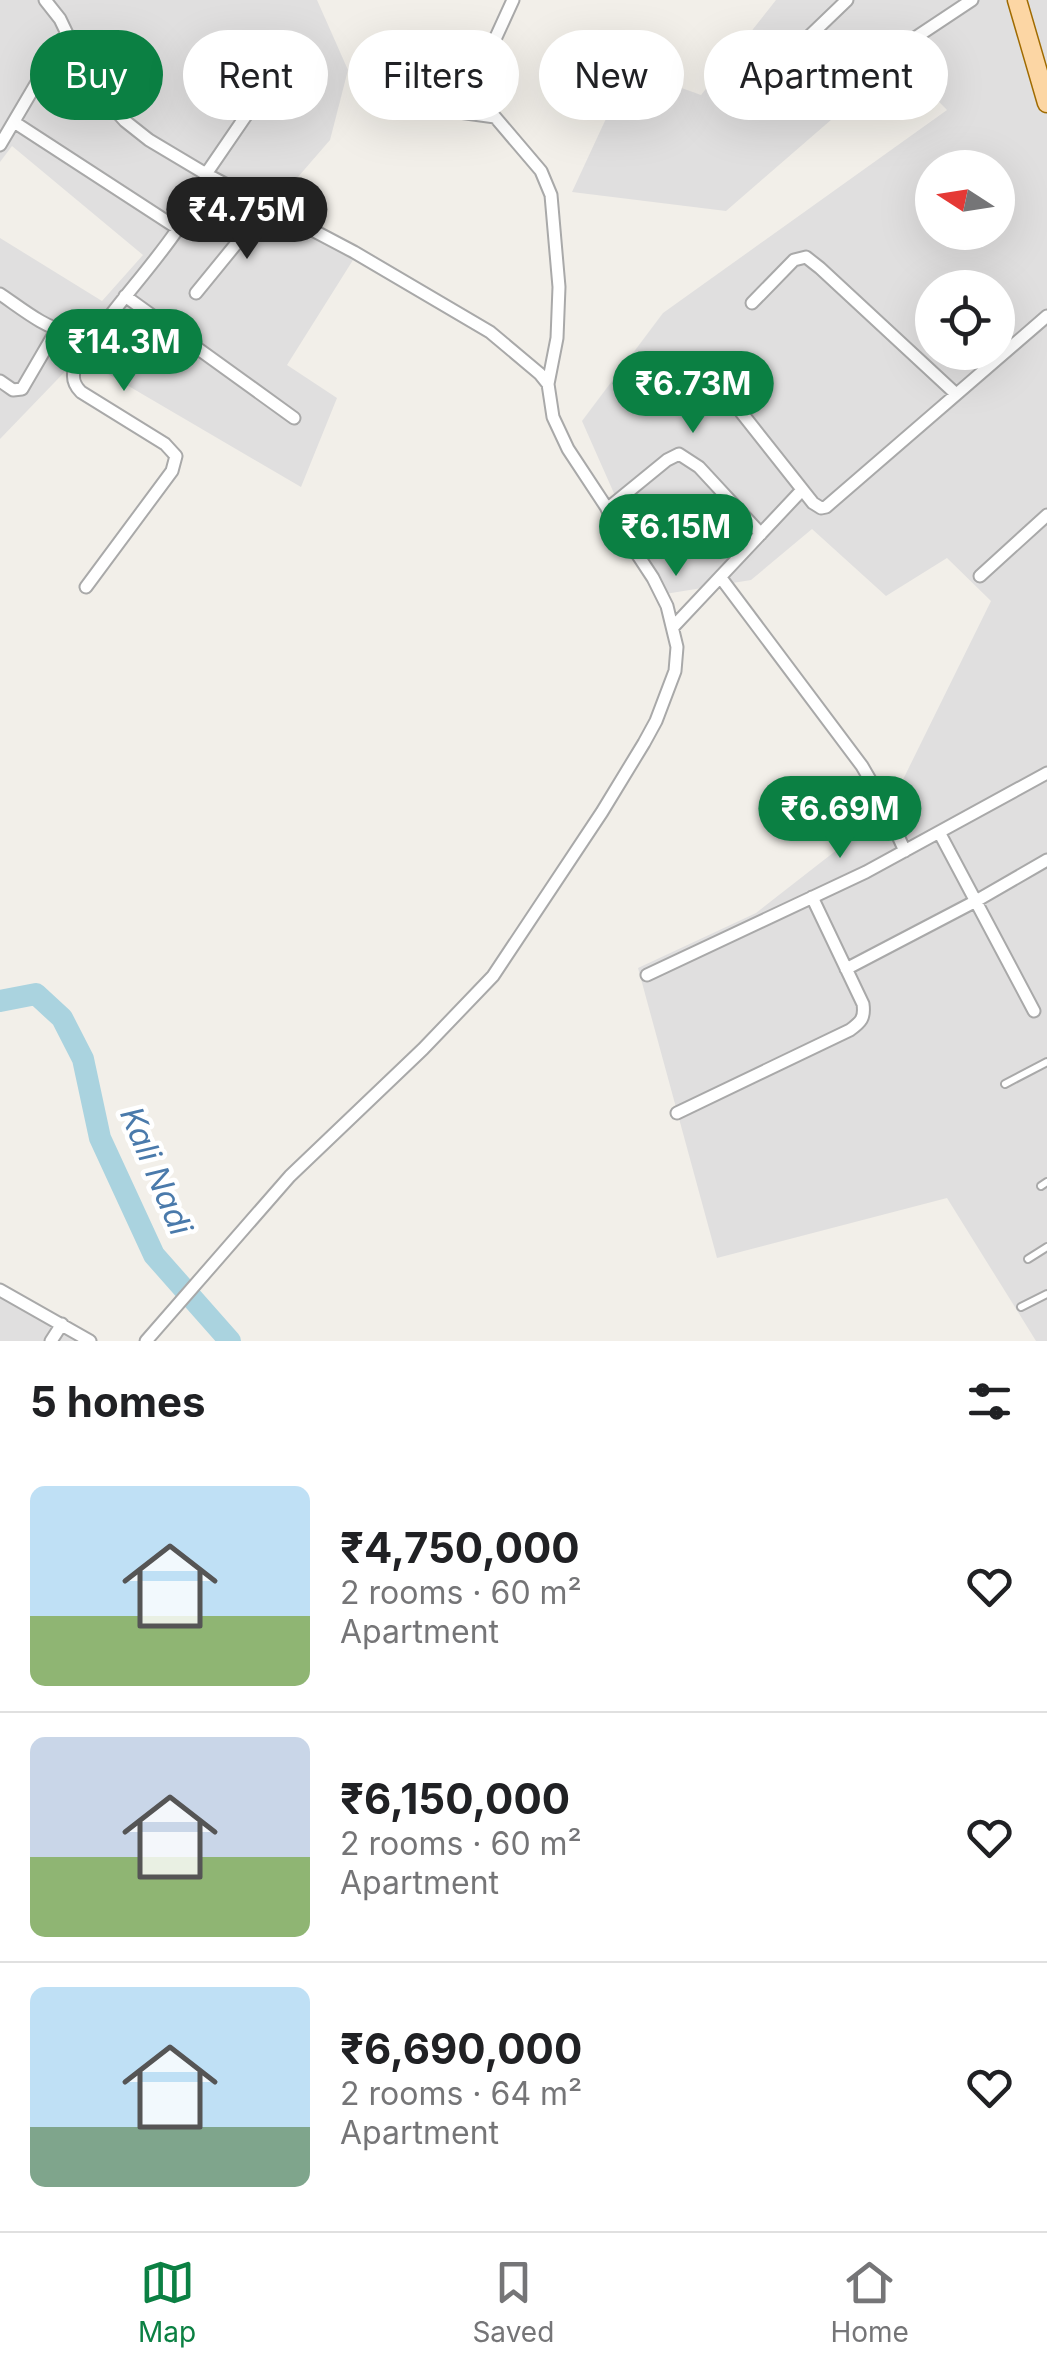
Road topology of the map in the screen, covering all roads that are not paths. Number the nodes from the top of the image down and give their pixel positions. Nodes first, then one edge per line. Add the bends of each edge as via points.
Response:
1 (45, 0) edge
2 (513, 0) edge
3 (848, 0) edge
4 (972, 0) edge
5 (1017, 0) edge
6 (65, 30) edge
7 (816, 30) edge
8 (927, 30) edge
9 (1044, 77) edge
10 (30, 94) edge
11 (1047, 103) edge
12 (125, 120) edge
13 (243, 120) edge
14 (14, 122) junction
15 (0, 145) edge
16 (206, 174) junction
17 (266, 206) junction
18 (177, 228) junction
19 (196, 293) dead end
20 (0, 294) edge
21 (125, 296) junction
22 (752, 303) dead end
23 (1047, 316) edge
24 (100, 328) junction
25 (57, 329) junction
26 (0, 381) edge
27 (548, 384) junction
28 (956, 394) junction
29 (741, 412) dead end
30 (294, 418) dead end
31 (802, 490) junction
32 (607, 509) junction
33 (1047, 515) edge
34 (761, 534) junction
35 (980, 576) dead end
36 (720, 578) junction
37 (86, 587) dead end
38 (674, 626) junction
39 (1047, 773) edge
40 (939, 832) junction
41 (904, 851) junction
42 (1047, 860) edge
43 (812, 897) junction
44 (976, 902) junction
45 (846, 968) junction
46 (647, 976) dead end
47 (1034, 1011) dead end
48 (1047, 1062) edge
49 (1005, 1084) dead end
50 (677, 1113) dead end
51 (1047, 1247) edge
52 (1028, 1259) dead end
53 (1, 1292) edge
54 (1047, 1294) edge
55 (1021, 1307) dead end
56 (62, 1324) junction
57 (53, 1340) edge
58 (90, 1341) edge
59 (146, 1341) edge

1 - 6 street
2 - 27 street via 453,108 495,117 547,184 559,288
3 - 7 street
4 - 8 street
5 - 9 main road
9 - 11 main road
10 - 14 street
12 - 16 street
13 - 16 street
14 - 15 street
14 - 18 street
16 - 17 street
16 - 18 street
17 - 19 street
17 - 27 street via 490,332
18 - 21 street
20 - 25 street
21 - 24 street
21 - 30 street
22 - 28 street via 794,260 806,258
23 - 28 street
24 - 25 street
24 - 37 street via 74,370 76,387 165,444 176,462
25 - 26 street via 22,389
27 - 32 street via 557,426
28 - 31 street via 826,507
29 - 31 street
31 - 34 street
32 - 34 street via 679,454 699,466
32 - 38 street
33 - 35 street
34 - 36 street
36 - 38 street
36 - 41 street via 862,766
38 - 59 street via 678,658 656,720 493,976 290,1176
39 - 40 street
40 - 41 street
40 - 44 street
41 - 43 street
42 - 44 street
43 - 45 street
43 - 46 street
44 - 45 street
44 - 47 street
45 - 50 street via 863,1004 862,1022
48 - 49 lane
51 - 52 lane
53 - 56 street
54 - 55 lane
56 - 57 street
56 - 58 street

